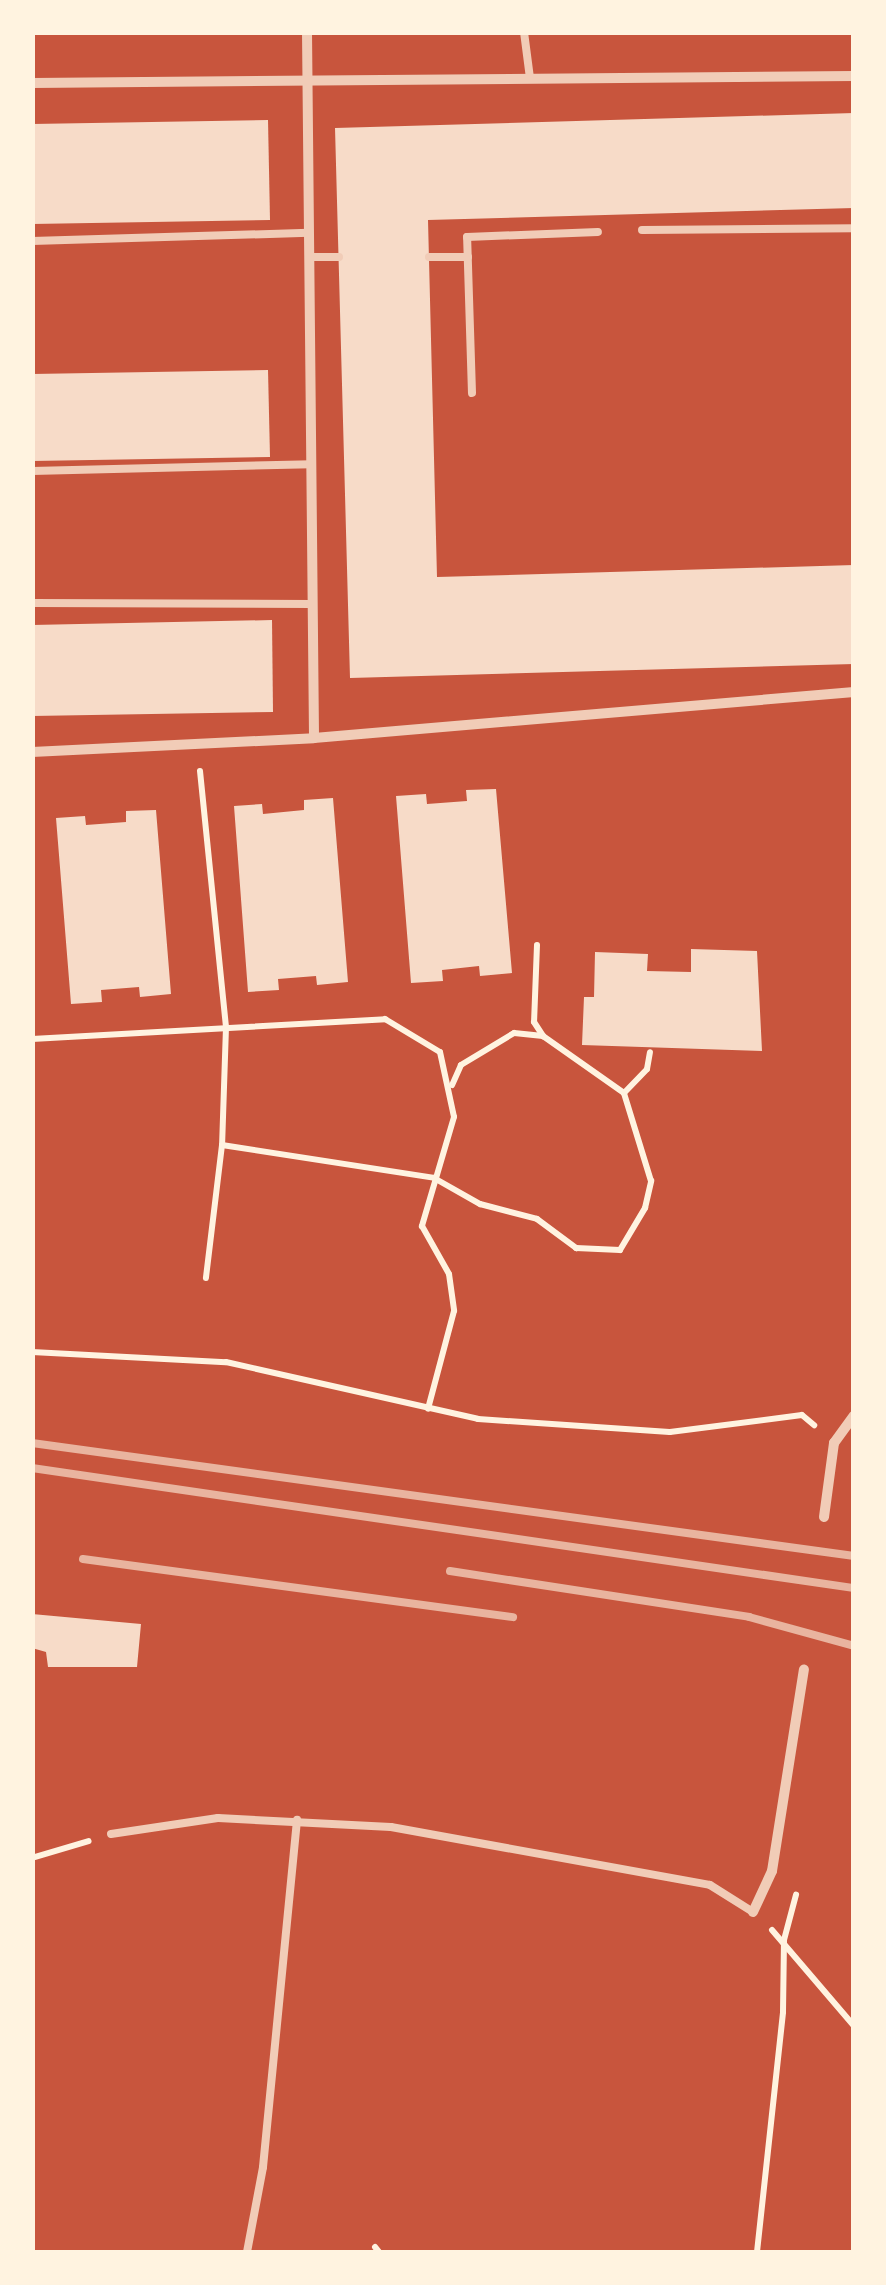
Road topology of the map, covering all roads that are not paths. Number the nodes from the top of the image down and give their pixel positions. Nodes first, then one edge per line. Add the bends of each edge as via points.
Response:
1 (307, 32) edge
2 (524, 32) edge
3 (854, 76) edge
4 (530, 78) junction
5 (308, 81) junction
6 (32, 83) edge
7 (854, 228) edge
8 (642, 230) dead end
9 (598, 232) dead end
10 (308, 233) junction
11 (32, 242) edge
12 (309, 257) junction
13 (339, 257) dead end
14 (429, 257) dead end
15 (468, 257) junction
16 (472, 393) dead end
17 (311, 464) junction
18 (32, 471) edge
19 (32, 603) edge
20 (312, 604) junction
21 (854, 692) edge
22 (314, 738) junction
23 (32, 752) edge
24 (854, 1415) edge
25 (824, 1516) dead end
26 (804, 1670) dead end
27 (297, 1820) junction
28 (111, 1834) road end
29 (753, 1912) joint
30 (248, 2252) edge

1 - 5 street
2 - 4 lane
3 - 4 street
4 - 5 street
5 - 6 street
5 - 10 street
7 - 8 lane
9 - 15 lane via 466,237
10 - 11 lane
10 - 12 street
12 - 13 lane
12 - 17 street
14 - 15 lane
15 - 16 lane
17 - 18 lane
17 - 20 street
19 - 20 lane
20 - 22 street
21 - 22 street
22 - 23 street
24 - 25 street via 834,1444
26 - 29 street via 772,1871
27 - 28 lane via 218,1818
27 - 29 lane via 391,1827 710,1884
27 - 30 lane via 263,2168

